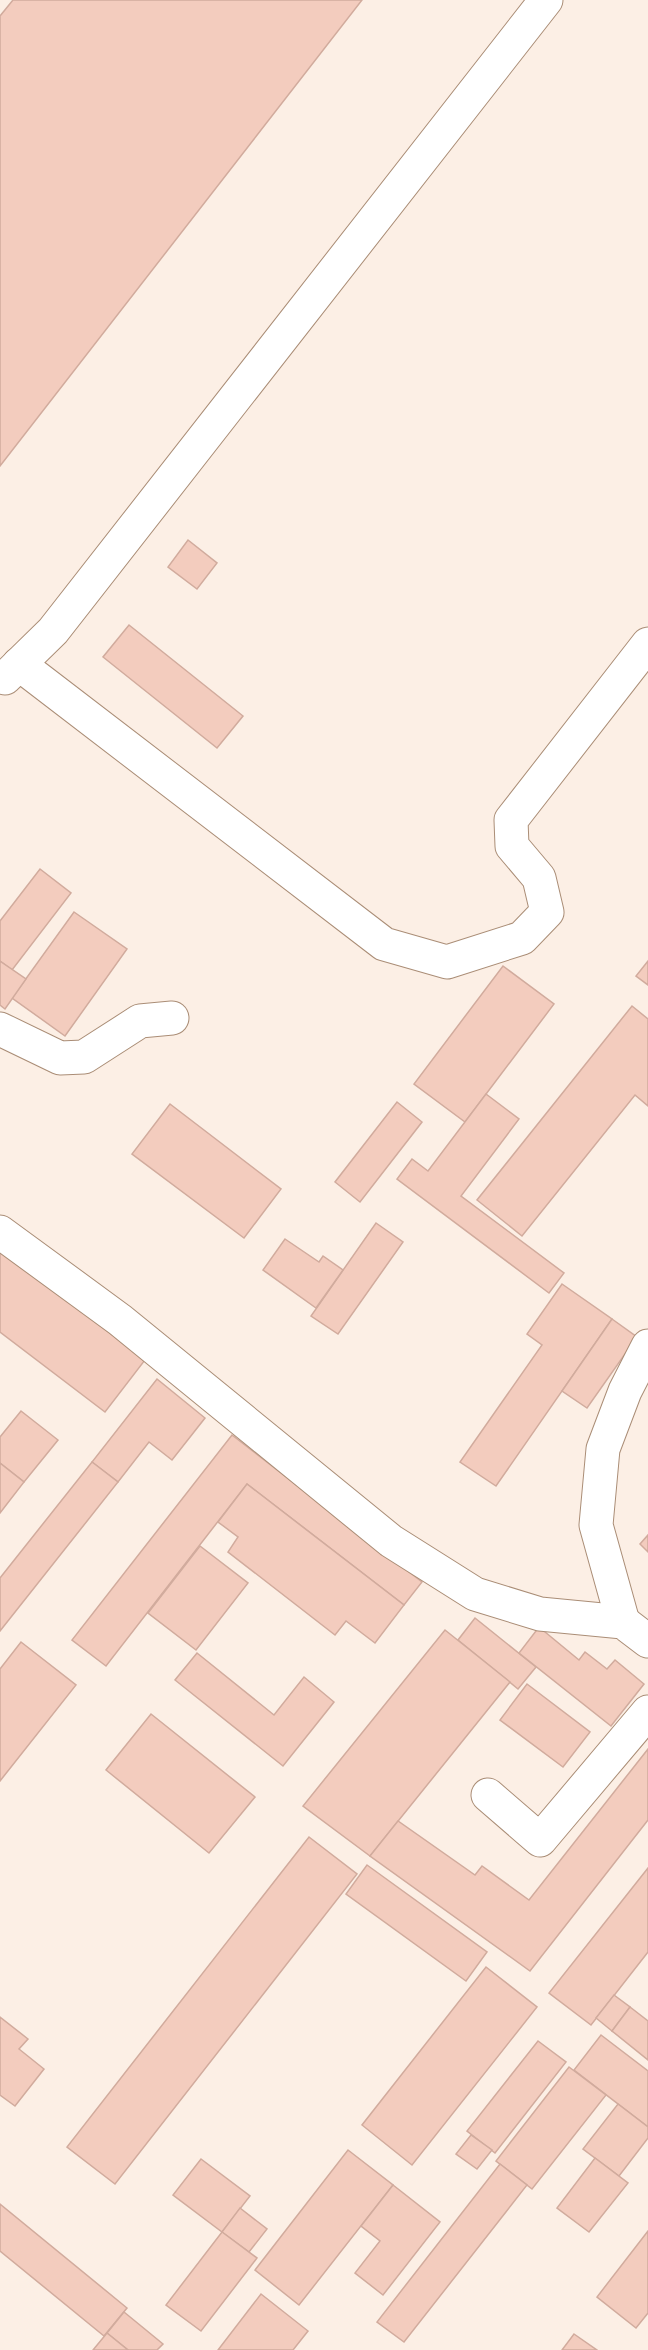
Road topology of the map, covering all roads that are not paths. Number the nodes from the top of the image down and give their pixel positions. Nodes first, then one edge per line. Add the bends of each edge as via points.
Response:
1 (546, 0) edge
2 (648, 644) edge
3 (6, 676) edge
4 (172, 1018) dead end
5 (0, 1029) edge
6 (0, 1232) edge
7 (648, 1346) edge
8 (635, 1632) edge
9 (648, 1712) edge
10 (488, 1795) dead end

1 - 3 street via 53,631
2 - 3 street via 511,820 512,846 539,878 547,912 522,938 447,962 384,944
4 - 5 street via 140,1021 84,1057 60,1058
6 - 8 street via 120,1320 391,1541 475,1594 540,1614
7 - 8 street via 625,1391 603,1449 596,1525
9 - 10 street via 540,1840

